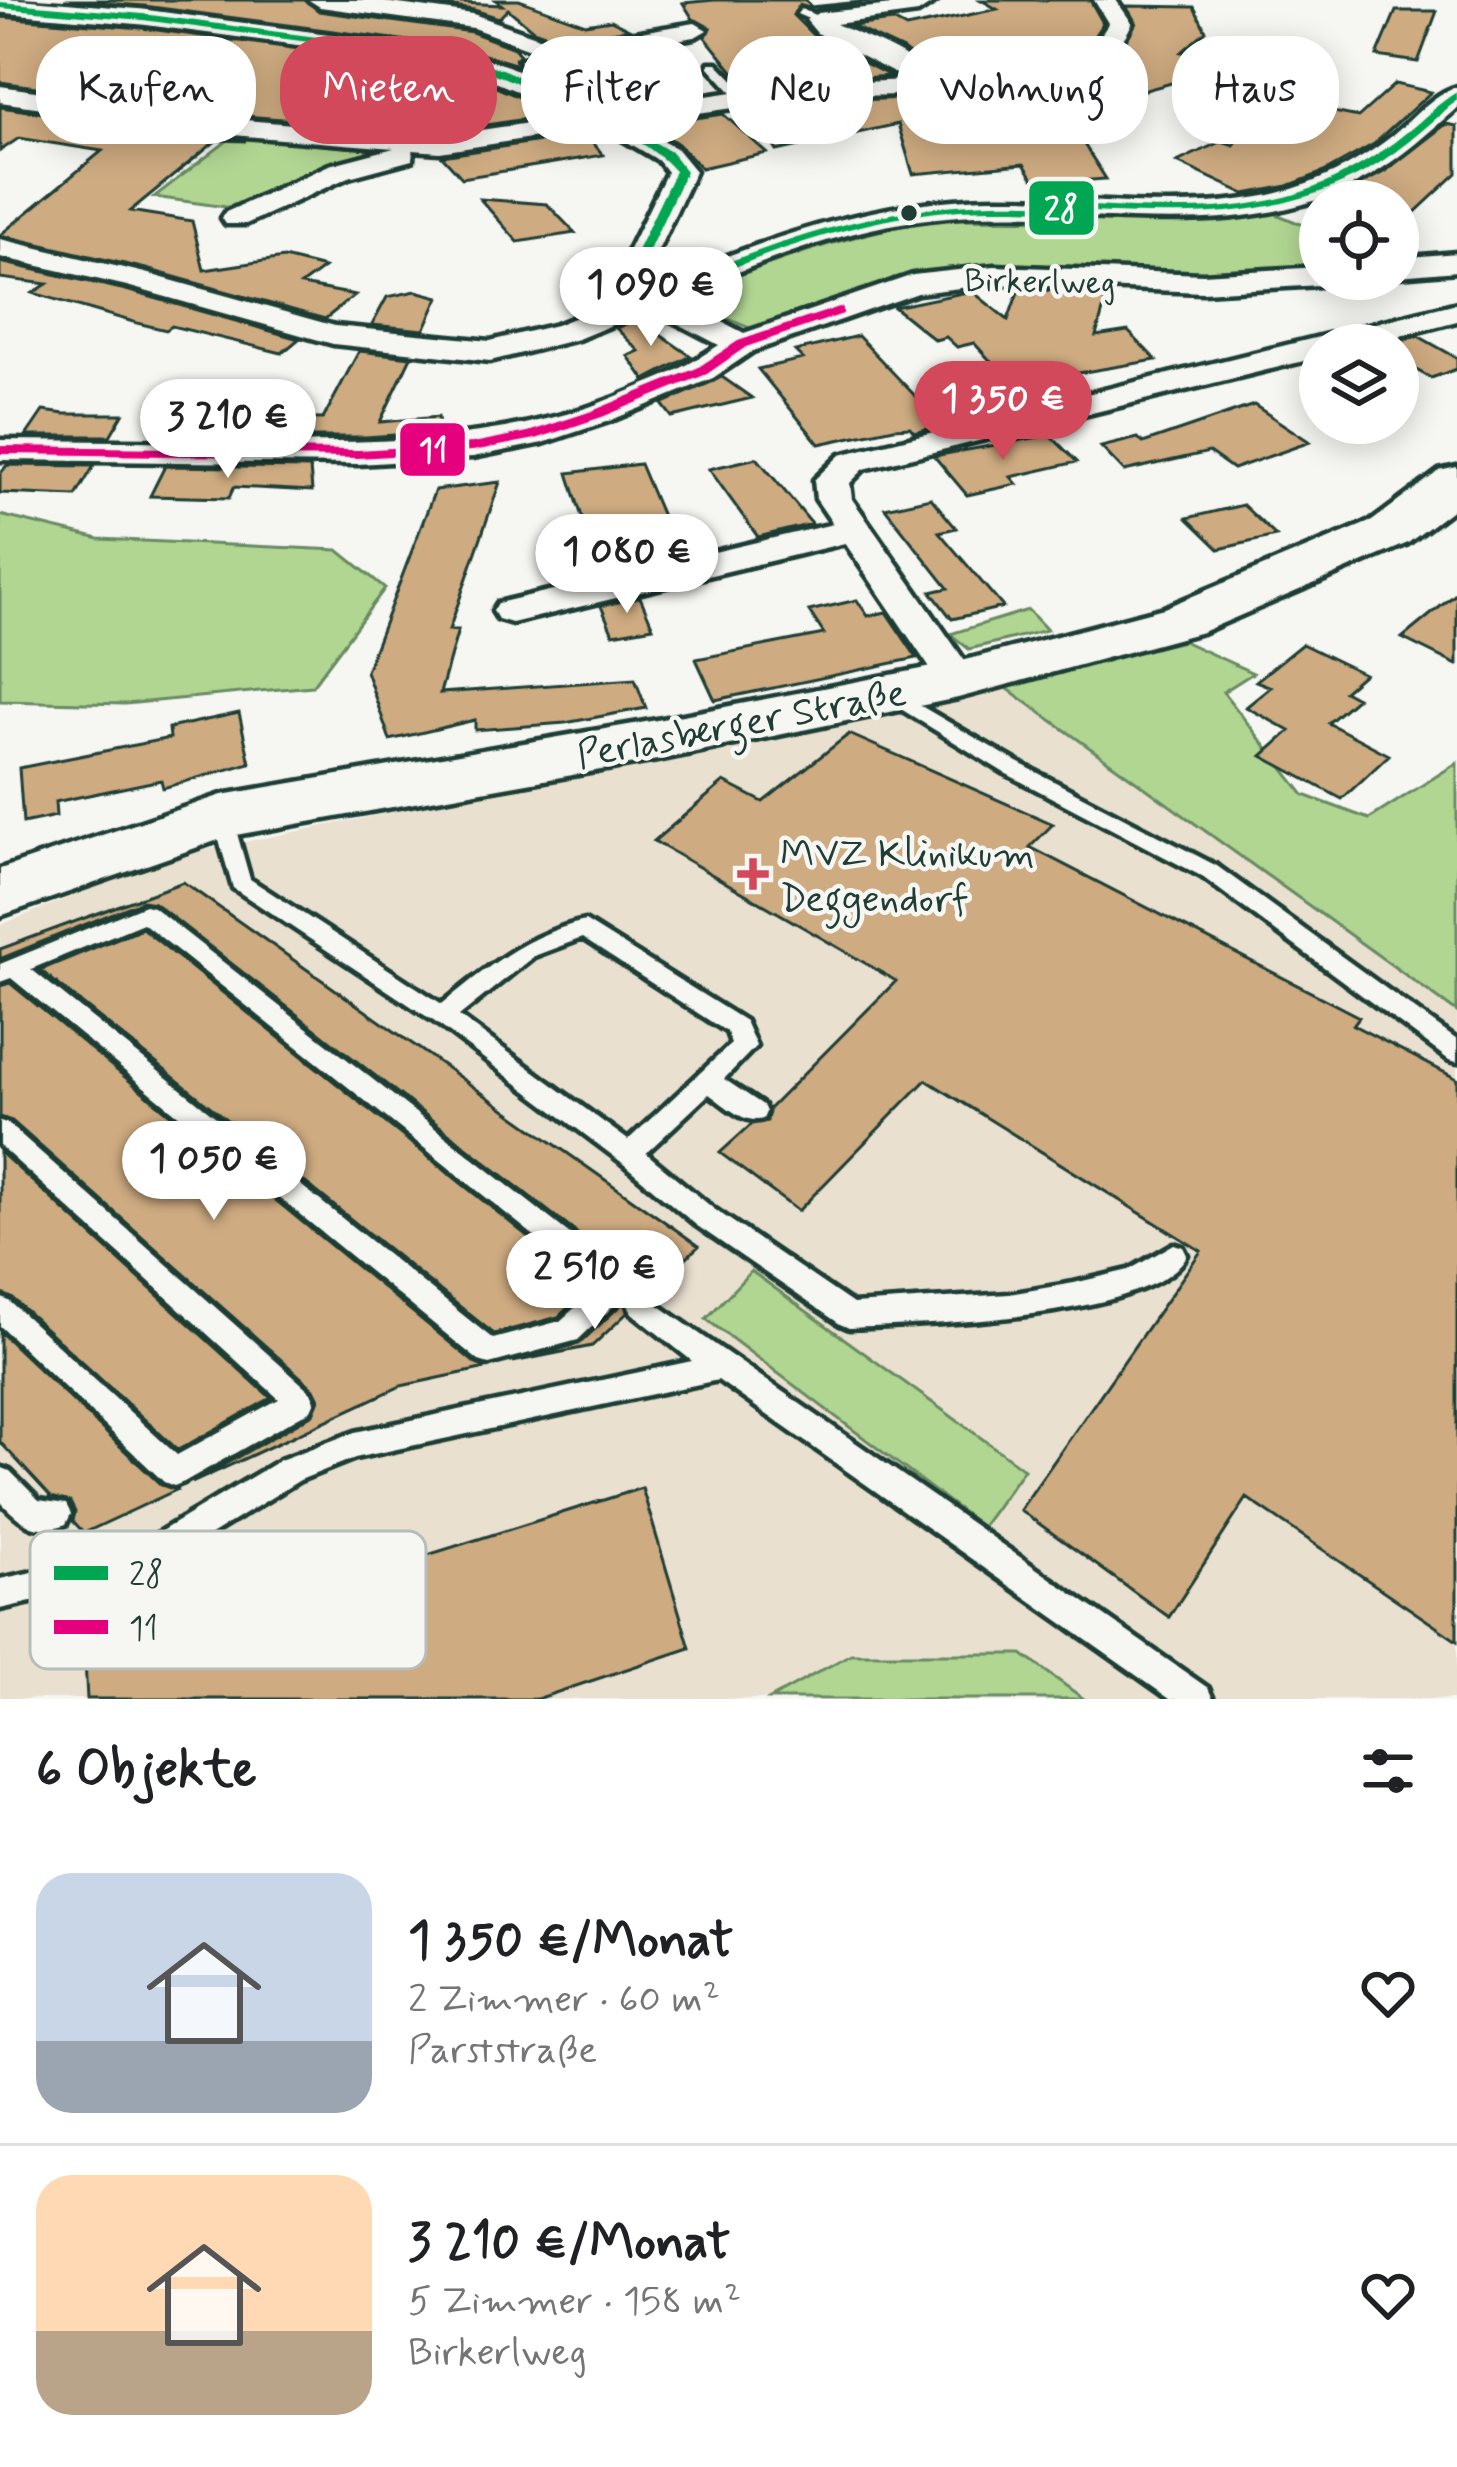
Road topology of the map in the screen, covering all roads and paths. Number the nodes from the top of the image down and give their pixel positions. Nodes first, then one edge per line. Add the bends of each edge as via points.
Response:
1 (320, 0) edge
2 (927, 0) edge
3 (1105, 0) edge
4 (0, 5) edge
5 (694, 30) dead end
6 (525, 36) edge
7 (659, 36) edge
8 (1113, 36) edge
9 (521, 64) edge
10 (713, 65) dead end
11 (897, 65) edge
12 (499, 71) junction
13 (727, 80) edge
14 (521, 81) edge
15 (0, 94) edge
16 (1457, 95) edge
17 (280, 132) edge
18 (440, 144) edge
19 (648, 144) edge
20 (236, 218) dead end
21 (0, 248) edge
22 (1457, 262) edge
23 (1419, 265) edge
24 (1299, 277) edge
25 (651, 298) junction
26 (1457, 312) edge
27 (1410, 324) edge
28 (742, 344) junction
29 (1299, 352) edge
30 (0, 450) edge
31 (1457, 482) edge
32 (856, 530) junction
33 (512, 611) dead end
34 (958, 680) junction
35 (889, 694) junction
36 (222, 816) junction
37 (0, 893) edge
38 (7, 971) edge
39 (443, 1016) junction
40 (1457, 1053) edge
41 (708, 1081) junction
42 (754, 1112) dead end
43 (0, 1131) edge
44 (629, 1154) junction
45 (1174, 1255) dead end
46 (641, 1305) dead end
47 (0, 1309) edge
48 (721, 1367) junction
49 (0, 1481) edge
50 (56, 1514) dead end
51 (189, 1531) edge
52 (30, 1588) edge
53 (0, 1594) edge
54 (1198, 1699) edge

1 - 6 street
2 - 11 street via 810,16
3 - 8 street via 1118,15
4 - 12 street via 406,50
5 - 7 street
9 - 12 street
10 - 13 lane
12 - 14 street
15 - 17 street
16 - 25 street via 1372,163 1293,197 1191,210 914,212 824,231
18 - 20 street via 339,171
19 - 25 street via 681,171 632,274
21 - 25 street via 333,335 490,351 567,332
22 - 23 street
24 - 28 street, Birkerlweg via 956,278 885,292
25 - 28 street
26 - 27 street
28 - 30 street, Birkerlweg via 702,371 597,414 473,447 358,454
29 - 32 street via 852,462 832,480 834,499
31 - 34 street, Perlasberger Straße via 1390,532 1183,620
32 - 33 street
32 - 34 street
34 - 35 street, Perlasberger Straße
35 - 36 street, Perlasberger Straße
35 - 40 lane via 1209,871
36 - 37 street, Perlasberger Straße
36 - 39 lane via 241,883
38 - 38 lane via 489,1352 568,1331 617,1286 145,913
39 - 41 lane via 508,962 556,934 585,929 737,1027 744,1046
39 - 44 lane
41 - 42 lane
41 - 44 lane
43 - 47 lane via 302,1401 174,1472
44 - 45 lane via 849,1316 1074,1294 1135,1280
46 - 48 lane
48 - 51 lane via 355,1445 290,1470
48 - 54 lane
49 - 50 lane via 32,1514
52 - 53 lane

